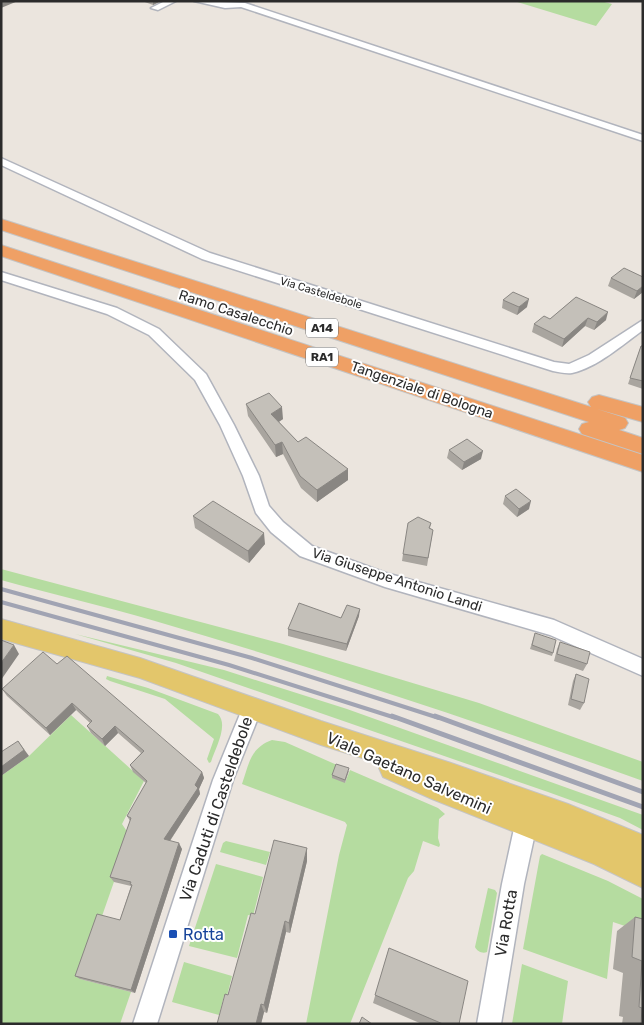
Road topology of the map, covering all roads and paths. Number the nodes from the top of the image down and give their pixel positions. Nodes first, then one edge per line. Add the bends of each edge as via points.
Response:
1 (172, 1) edge
2 (198, 1) edge
3 (154, 8) dead end
4 (643, 138) edge
5 (1, 161) edge
6 (1, 212) edge
7 (1, 224) edge
8 (1, 236) edge
9 (1, 250) edge
10 (1, 276) edge
11 (643, 324) edge
12 (643, 416) edge
13 (643, 431) edge
14 (643, 446) edge
15 (643, 464) edge
16 (1, 629) edge
17 (643, 668) edge
18 (252, 708) junction
19 (320, 733) junction
20 (526, 824) junction
21 (643, 848) edge
22 (643, 874) edge
23 (144, 1024) edge
24 (489, 1024) edge

1 - 3 street
2 - 4 street via 225,6 242,5
5 - 11 street, Via Casteldebole via 219,261 553,366 570,369 594,358
6 - 12 highway
7 - 13 highway, Ramo Casalecchio / A14
8 - 14 highway, Ramo Casalecchio / A14
9 - 15 highway, Tangenziale di Bologna / RA1
10 - 17 street, Via Giuseppe Antonio Landi via 112,311 154,332 201,377 251,476 262,509 306,552 385,580 554,628
16 - 18 main road, Via Caduti di Casteldebole via 140,668
18 - 19 main road, Via Caduti di Casteldebole
18 - 23 street, Via Caduti di Casteldebole via 223,780
19 - 20 main road, Viale Gaetano Salvemini via 433,787
19 - 21 main road, Viale Gaetano Salvemini via 541,808
20 - 22 main road, Viale Gaetano Salvemini
20 - 24 street, Via Rotta

